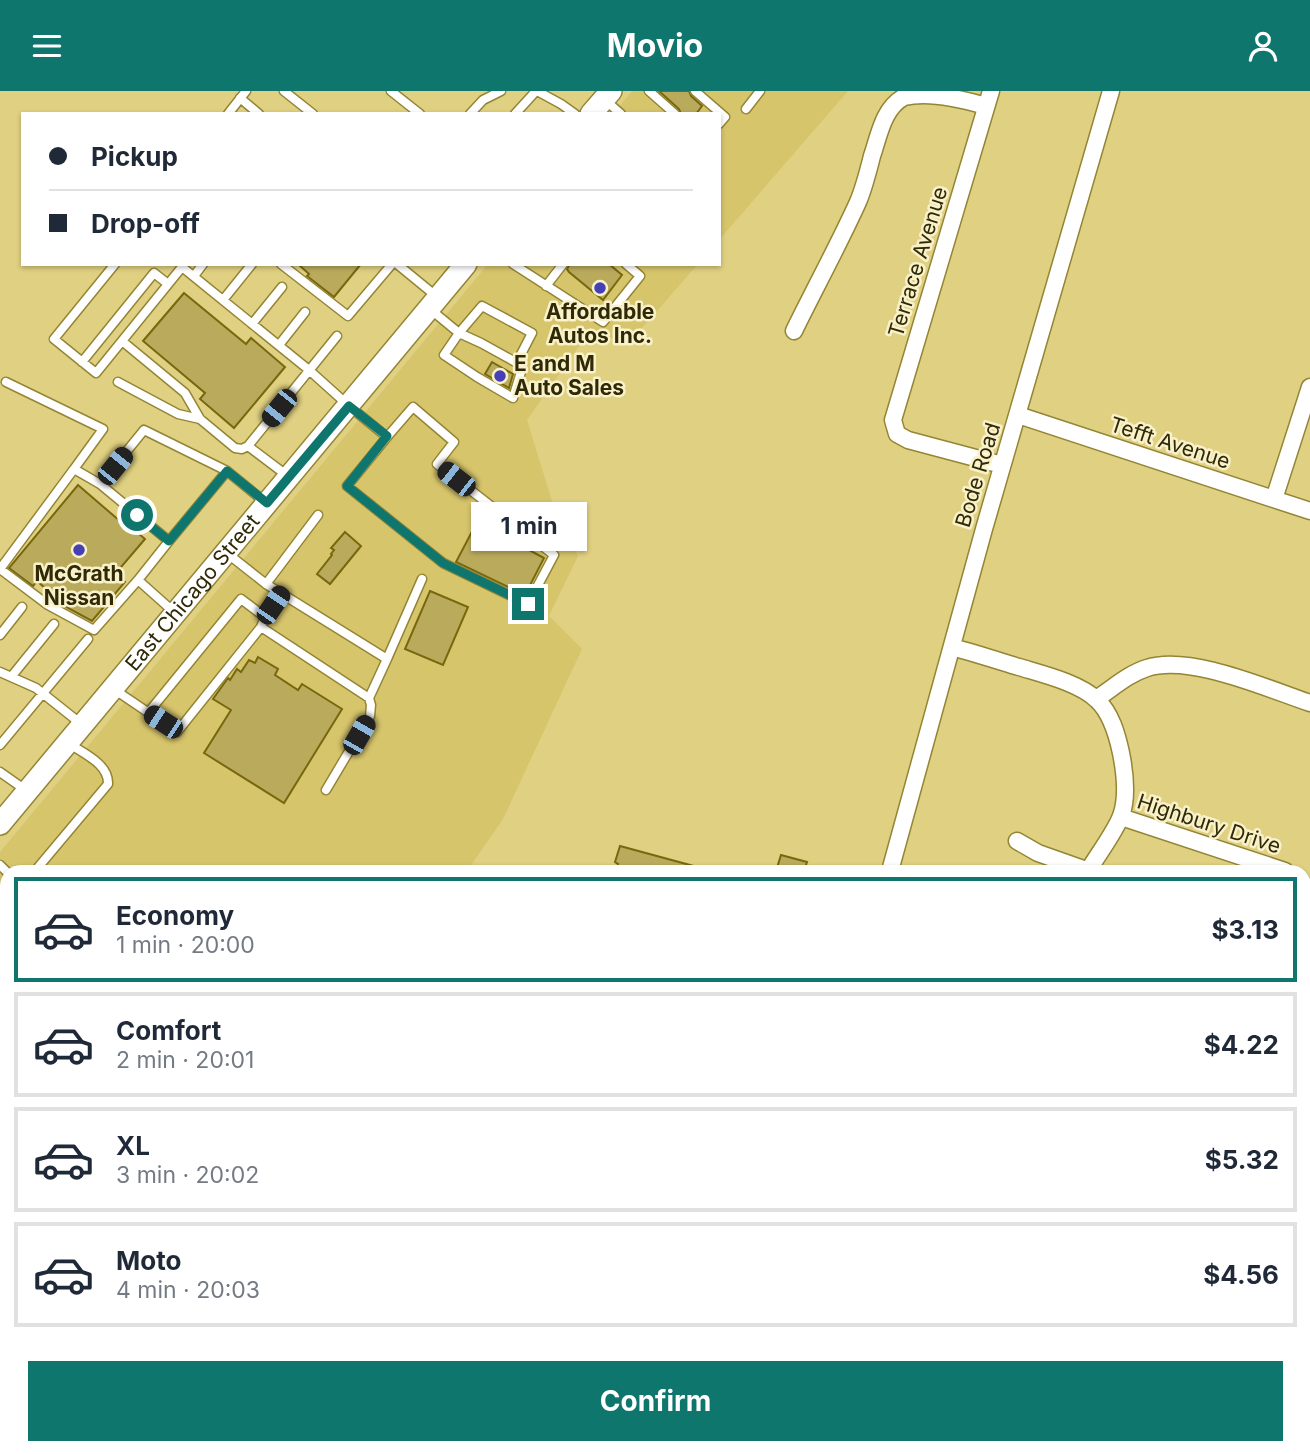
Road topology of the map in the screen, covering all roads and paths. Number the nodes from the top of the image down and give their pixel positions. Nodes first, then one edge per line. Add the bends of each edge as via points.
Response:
1 (285, 91) edge
2 (391, 91) edge
3 (501, 91) edge
4 (537, 91) edge
5 (649, 91) edge
6 (695, 91) edge
7 (760, 91) edge
8 (1111, 91) edge
9 (243, 95) edge
10 (989, 99) edge
11 (602, 101) edge
12 (746, 109) dead end
13 (230, 112) edge
14 (257, 112) edge
15 (311, 112) edge
16 (417, 112) edge
17 (472, 112) edge
18 (517, 112) edge
19 (572, 112) edge
20 (618, 112) edge
21 (673, 112) edge
22 (719, 112) edge
23 (113, 266) edge
24 (181, 266) edge
25 (202, 266) edge
26 (249, 266) edge
27 (284, 266) edge
28 (392, 266) edge
29 (396, 266) edge
30 (464, 266) edge
31 (516, 266) edge
32 (561, 266) edge
33 (628, 266) edge
34 (194, 276) junction
35 (168, 284) junction
36 (546, 286) junction
37 (282, 287) dead end
38 (223, 300) junction
39 (434, 303) junction
40 (305, 312) dead end
41 (252, 324) junction
42 (793, 331) dead end
43 (459, 333) junction
44 (337, 336) dead end
45 (122, 341) junction
46 (279, 345) junction
47 (82, 362) junction
48 (517, 362) junction
49 (309, 370) junction
50 (6, 382) dead end
51 (118, 382) dead end
52 (1310, 387) edge
53 (349, 406) junction
54 (1018, 415) junction
55 (200, 419) junction
56 (387, 436) junction
57 (248, 446) junction
58 (1002, 465) junction
59 (74, 469) junction
60 (227, 471) junction
61 (289, 477) junction
62 (100, 484) junction
63 (1275, 499) junction
64 (267, 503) junction
65 (1310, 511) edge
66 (318, 515) dead end
67 (169, 541) junction
68 (226, 552) junction
69 (0, 569) edge
70 (422, 579) dead end
71 (138, 580) junction
72 (266, 583) junction
73 (281, 593) junction
74 (22, 607) dead end
75 (175, 613) junction
76 (265, 617) junction
77 (54, 624) dead end
78 (261, 627) junction
79 (0, 635) edge
80 (88, 639) dead end
81 (952, 647) junction
82 (387, 659) junction
83 (0, 673) edge
84 (11, 677) junction
85 (112, 688) junction
86 (43, 693) junction
87 (369, 698) junction
88 (1096, 699) junction
89 (1310, 703) edge
90 (148, 713) junction
91 (83, 725) junction
92 (68, 742) junction
93 (0, 745) edge
94 (0, 772) edge
95 (326, 790) dead end
96 (27, 791) junction
97 (1121, 817) junction
98 (0, 824) edge
99 (1017, 841) dead end
100 (40, 865) edge
101 (892, 865) edge
102 (1071, 865) edge
103 (1092, 865) edge
104 (1267, 865) edge

1 - 15 lane
2 - 16 lane
3 - 17 lane
4 - 18 lane
4 - 19 lane
5 - 21 lane
6 - 22 lane
7 - 12 lane
8 - 54 street, Bode Road
9 - 13 lane
9 - 14 lane
10 - 42 street via 926,92 904,96 892,106 858,202
10 - 58 street, Terrace Avenue via 893,420 901,437
11 - 20 lane
23 - 47 lane via 54,339
24 - 34 lane
24 - 35 lane
25 - 34 lane
26 - 38 lane
27 - 28 lane via 348,316
29 - 39 lane
30 - 39 main road, East Chicago Street
31 - 36 lane
32 - 36 lane
33 - 36 lane via 640,276 603,321
34 - 38 lane
35 - 45 lane
35 - 47 lane via 154,273
37 - 41 lane
38 - 41 lane
39 - 43 lane
39 - 53 main road, East Chicago Street
40 - 46 lane
41 - 46 lane
43 - 48 lane
43 - 48 lane via 482,306 532,333
43 - 48 lane via 444,355 513,398 521,371
44 - 49 lane
45 - 47 lane via 96,373
45 - 55 lane via 184,393
46 - 49 lane
49 - 53 lane
49 - 57 lane
50 - 59 lane via 103,429
51 - 55 lane via 178,414
52 - 63 street
53 - 56 lane
53 - 61 main road, East Chicago Street
54 - 58 street, Bode Road
54 - 63 street, Tefft Avenue
55 - 57 lane via 235,448
56 - 56 lane via 347,486 443,563 528,604 554,555 437,464 454,442 413,407
57 - 61 lane
58 - 81 street, Bode Road
59 - 62 lane
59 - 69 lane
60 - 62 lane via 144,430
60 - 64 lane
60 - 67 lane
61 - 64 main road, East Chicago Street
62 - 67 lane
63 - 65 street, Tefft Avenue
64 - 68 main road, East Chicago Street
66 - 72 lane
67 - 71 lane
68 - 72 lane
68 - 75 main road, East Chicago Street
69 - 71 lane via 48,605 94,630
70 - 82 lane
71 - 75 lane
72 - 73 lane
73 - 76 lane
73 - 82 lane
74 - 79 lane
75 - 85 main road, East Chicago Street
76 - 78 lane
76 - 90 lane via 241,599
77 - 84 lane
78 - 87 lane
78 - 90 lane via 177,732
80 - 86 lane
81 - 88 street via 1055,678
81 - 101 street, Bode Road
82 - 87 lane
83 - 84 lane
84 - 86 lane
85 - 90 lane
85 - 91 main road, East Chicago Street
86 - 91 lane
86 - 93 lane
87 - 95 lane via 370,716
88 - 89 street via 1149,667 1175,665 1196,666
88 - 97 street, Highbury Drive via 1119,741 1125,789
91 - 92 main road, East Chicago Street
92 - 96 main road, East Chicago Street
92 - 100 lane via 103,768 108,784
94 - 96 lane
96 - 98 main road, East Chicago Street
97 - 103 street, Highbury Drive
97 - 104 street, Highbury Drive
99 - 102 street, Highbury Drive

